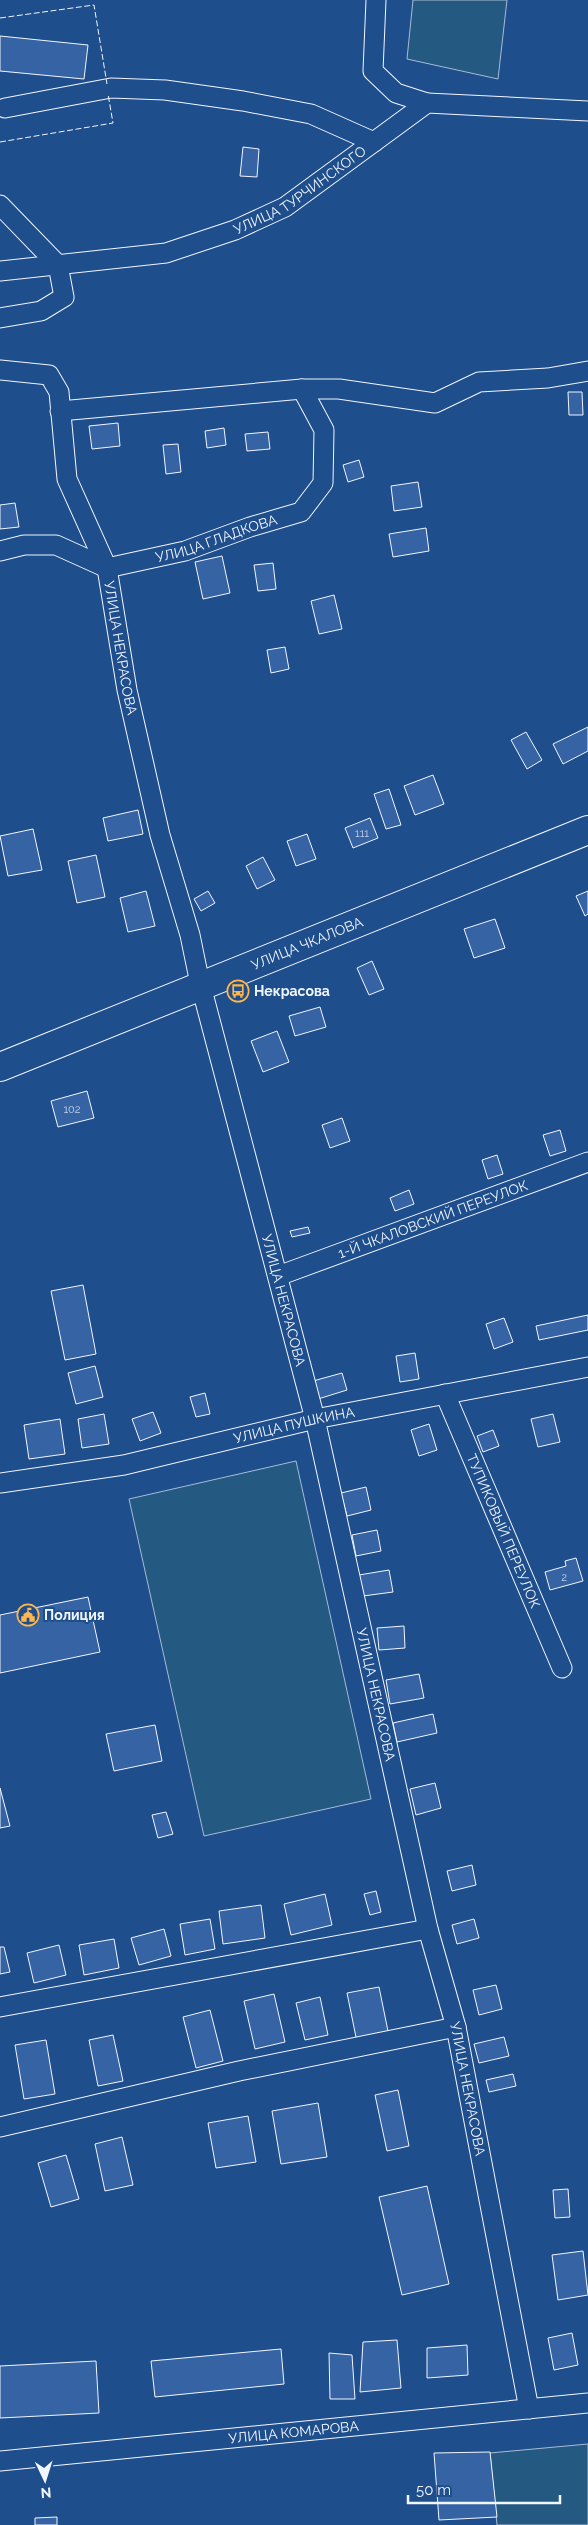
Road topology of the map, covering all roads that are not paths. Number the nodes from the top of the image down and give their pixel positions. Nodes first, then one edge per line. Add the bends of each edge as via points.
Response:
1 (376, 0) edge
2 (427, 103) junction
3 (5, 108) dead end
4 (588, 111) edge
5 (374, 142) junction
6 (0, 205) edge
7 (58, 265) junction
8 (0, 271) edge
9 (0, 318) edge
10 (0, 370) edge
11 (588, 372) edge
12 (302, 389) junction
13 (60, 412) junction
14 (0, 551) edge
15 (107, 568) junction
16 (588, 817) edge
17 (588, 830) edge
18 (200, 980) junction
19 (0, 1054) edge
20 (0, 1068) edge
21 (588, 1162) edge
22 (278, 1276) junction
23 (588, 1367) edge
24 (445, 1394) junction
25 (315, 1419) junction
26 (0, 1483) edge
27 (562, 1668) dead end
28 (428, 1928) junction
29 (0, 2007) edge
30 (456, 2027) junction
31 (0, 2128) edge
32 (588, 2403) edge
33 (529, 2408) junction
34 (0, 2461) edge

1 - 2 street via 373,71 396,93
2 - 4 street
2 - 5 street, УЛИЦА ТУРЧИНСКОГО
3 - 5 street via 111,88 165,90 311,114
5 - 7 street, УЛИЦА ТУРЧИНСКОГО via 285,208 235,230 166,252
6 - 7 street
7 - 8 street, УЛИЦА ТУРЧИНСКОГО
7 - 9 street via 64,297 41,311
10 - 13 street, УЛИЦА НЕКРАСОВА via 49,375 59,392
11 - 12 street via 479,382 435,402 339,389
12 - 13 street
12 - 15 street, УЛИЦА ГЛАДКОВА via 324,430 323,483 301,512 185,552
13 - 15 street, УЛИЦА НЕКРАСОВА via 66,479
14 - 15 street via 24,545 56,546
15 - 18 street, УЛИЦА НЕКРАСОВА via 127,690 160,835
16 - 18 main road, УЛИЦА ЧКАЛОВА
17 - 18 main road, УЛИЦА ЧКАЛОВА
18 - 19 main road, УЛИЦА ЧКАЛОВА
18 - 20 main road, УЛИЦА ЧКАЛОВА
18 - 22 street, УЛИЦА НЕКРАСОВА
21 - 22 street, 1-Й ЧКАЛОВСКИЙ ПЕРЕУЛОК
22 - 25 street, УЛИЦА НЕКРАСОВА
23 - 24 street, УЛИЦА ПУШКИНА
24 - 25 street, УЛИЦА ПУШКИНА
24 - 27 street, ТУПИКОВЫЙ ПЕРЕУЛОК
25 - 26 street, УЛИЦА ПУШКИНА via 124,1465
25 - 28 street, УЛИЦА НЕКРАСОВА
28 - 29 street
28 - 30 street, УЛИЦА НЕКРАСОВА
30 - 31 street via 239,2071
30 - 33 street, УЛИЦА НЕКРАСОВА
32 - 33 street, УЛИЦА КОМАРОВА
33 - 34 street, УЛИЦА КОМАРОВА

